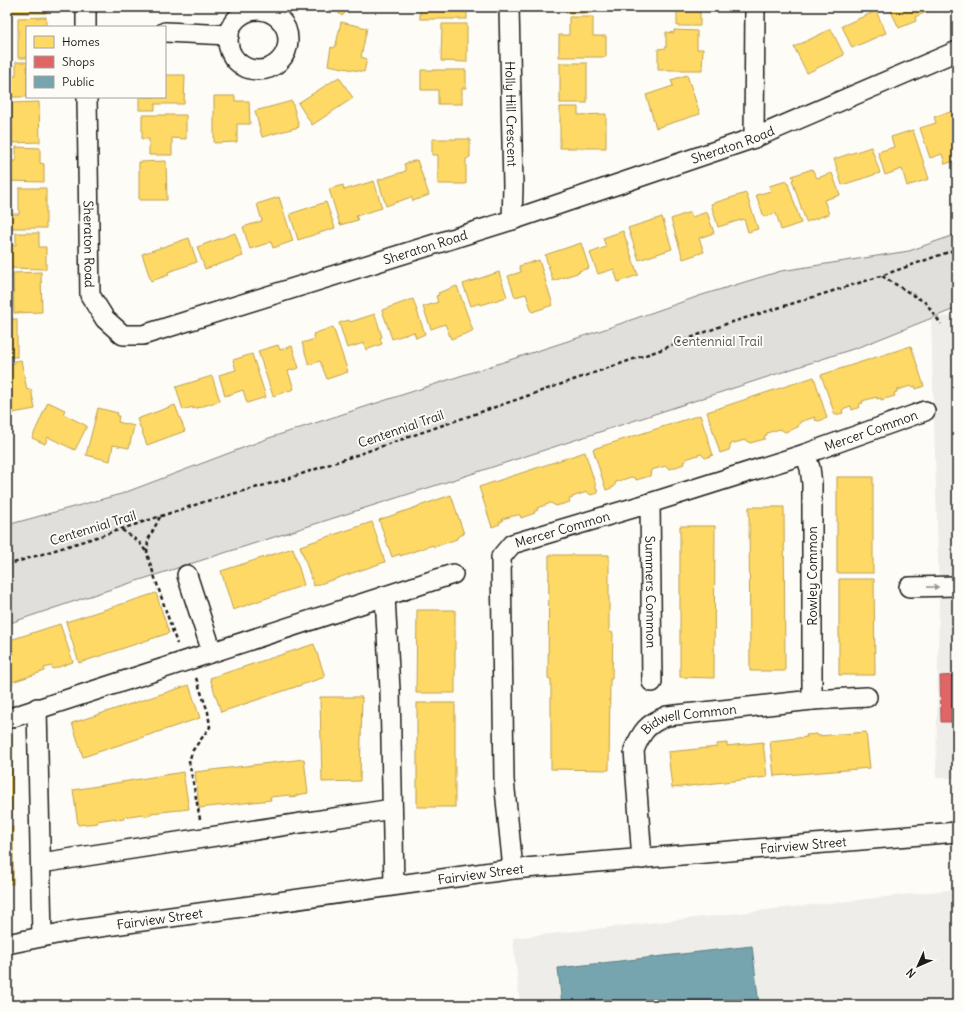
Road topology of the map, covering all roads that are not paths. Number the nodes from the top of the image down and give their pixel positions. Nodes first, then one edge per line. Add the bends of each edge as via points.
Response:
1 (86, 7) edge
2 (509, 7) edge
3 (755, 7) edge
4 (86, 26) edge
5 (166, 32) edge
6 (228, 35) dead end
7 (957, 51) edge
8 (87, 98) edge
9 (754, 138) junction
10 (512, 220) junction
11 (926, 411) dead end
12 (805, 454) junction
13 (650, 503) junction
14 (453, 574) dead end
15 (187, 575) dead end
16 (957, 586) edge
17 (909, 587) dead end
18 (385, 596) junction
19 (212, 652) junction
20 (652, 682) dead end
21 (866, 698) dead end
22 (812, 700) junction
23 (38, 708) junction
24 (7, 719) edge
25 (392, 809) junction
26 (957, 832) edge
27 (642, 859) junction
28 (41, 863) junction
29 (513, 869) junction
30 (394, 885) junction
31 (42, 936) junction
32 (7, 944) edge

1 - 4 street
2 - 10 street, Holly Hill Crescent
3 - 9 street
5 - 6 street
7 - 9 street, Sheraton Road
8 - 10 street, Sheraton Road via 90,295 105,319 123,335 143,335
9 - 10 street, Sheraton Road
11 - 12 street, Mercer Common
12 - 13 street, Mercer Common
12 - 22 street, Rowley Common via 812,484
13 - 20 street, Summers Common
13 - 29 street, Mercer Common via 512,544 501,557 504,780
14 - 18 street
15 - 19 street
17 -> 16 street
18 - 19 street
18 - 25 street
19 - 23 street
21 - 22 street, Bidwell Common
22 - 27 street, Bidwell Common via 667,716 648,725 634,750
23 - 24 street
23 - 28 street
25 - 28 street
25 - 30 street
26 - 27 street, Fairview Street
27 - 29 street, Fairview Street
28 - 31 street
29 - 30 street, Fairview Street
30 - 31 street, Fairview Street
31 - 32 street, Fairview Street

